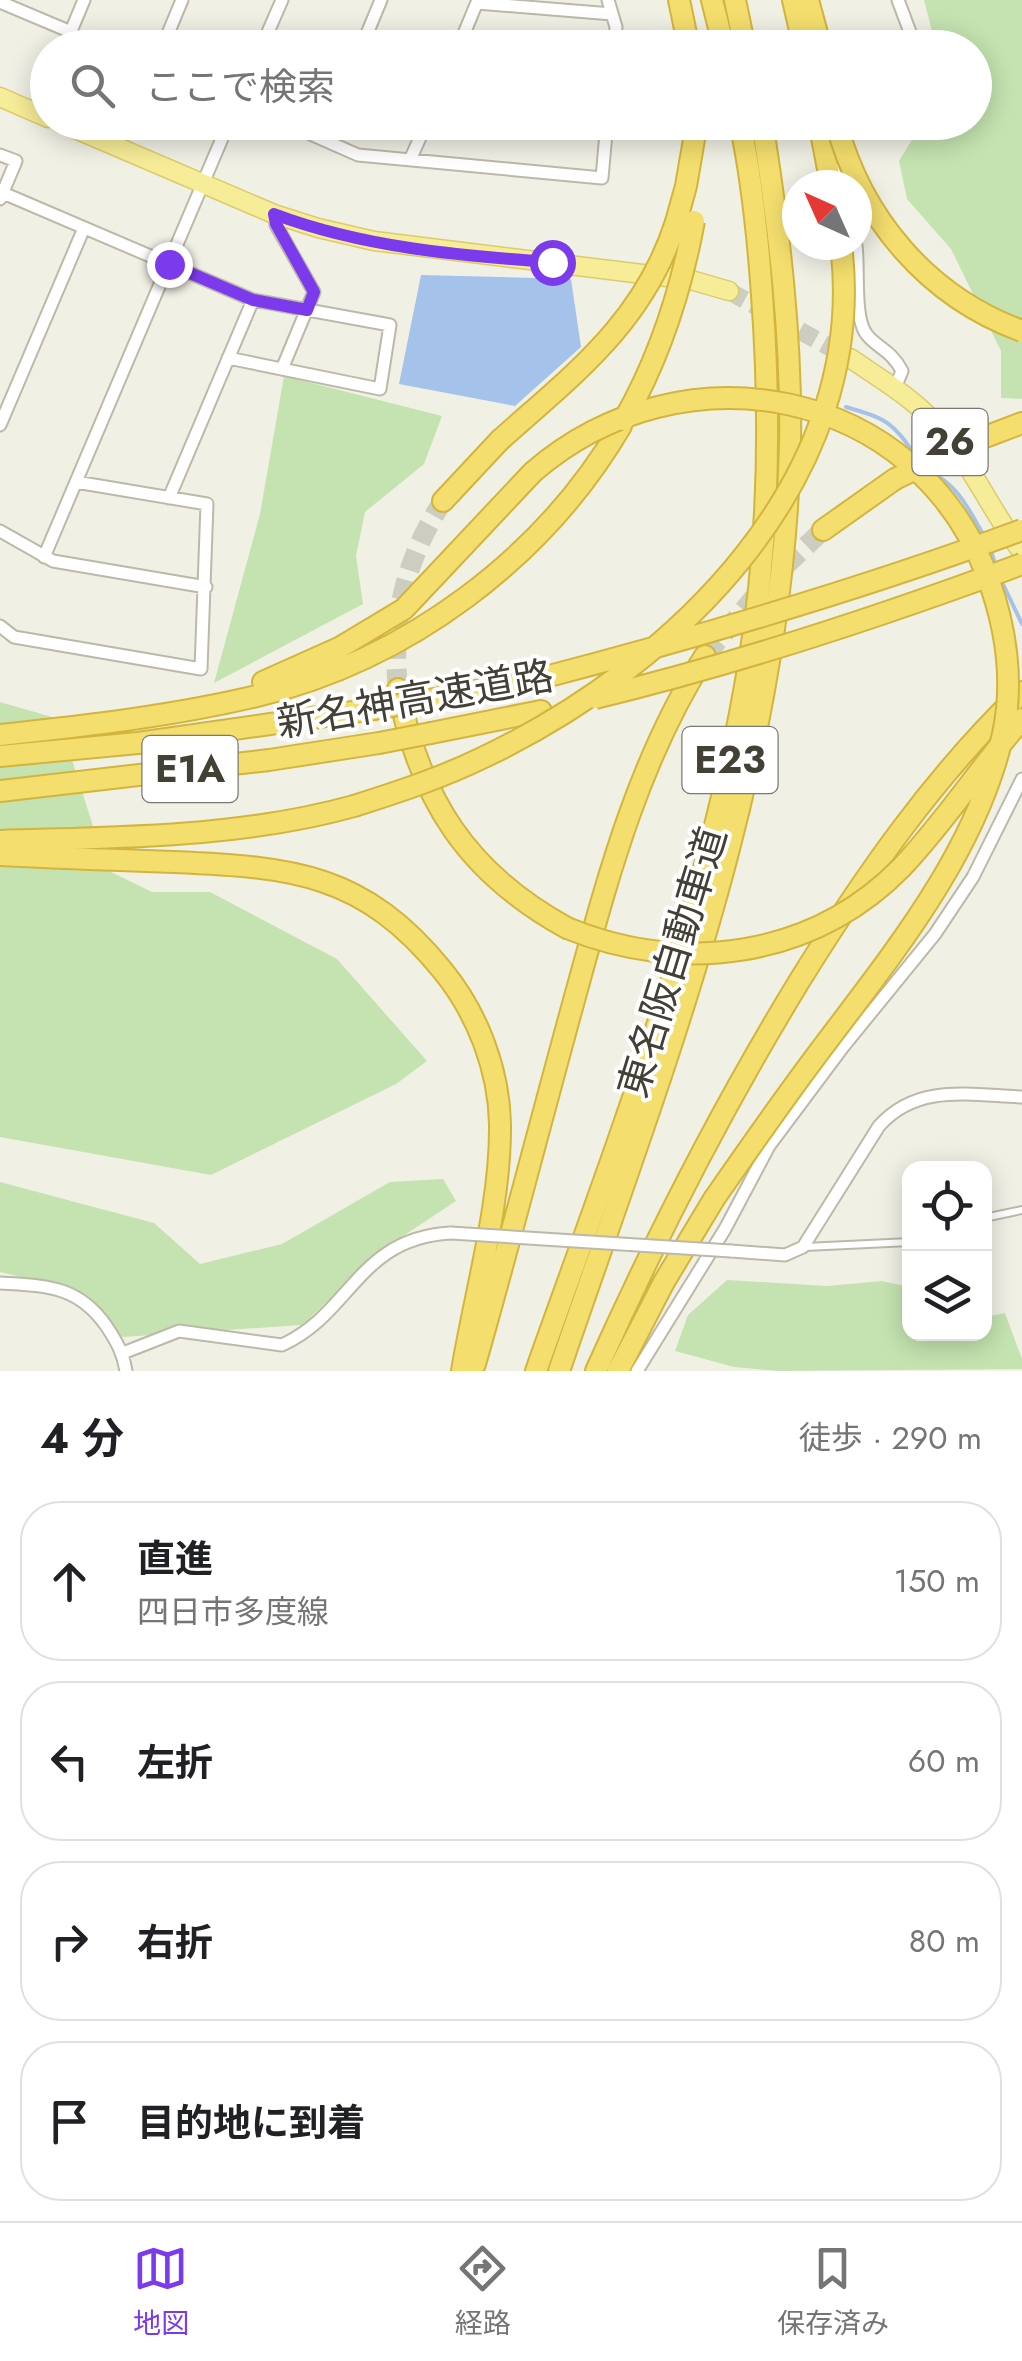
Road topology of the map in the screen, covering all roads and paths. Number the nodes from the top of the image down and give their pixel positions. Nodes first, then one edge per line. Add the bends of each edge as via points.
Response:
1 (84, 0) edge
2 (182, 0) edge
3 (282, 0) edge
4 (381, 0) edge
5 (608, 0) edge
6 (680, 0) edge
7 (712, 0) edge
8 (734, 0) edge
9 (793, 0) edge
10 (808, 0) edge
11 (898, 0) edge
12 (478, 1) edge
13 (0, 2) edge
14 (612, 14) junction
15 (66, 30) edge
16 (72, 30) edge
17 (170, 30) edge
18 (269, 30) edge
19 (368, 30) edge
20 (466, 30) edge
21 (616, 30) edge
22 (686, 30) edge
23 (720, 30) edge
24 (742, 30) edge
25 (800, 30) edge
26 (816, 30) edge
27 (909, 30) edge
28 (0, 97) edge
29 (30, 110) edge
30 (101, 140) edge
31 (221, 140) edge
32 (324, 140) edge
33 (418, 140) edge
34 (605, 140) edge
35 (697, 140) edge
36 (743, 140) edge
37 (765, 140) edge
38 (822, 140) edge
39 (842, 140) edge
40 (843, 140) edge
41 (0, 154) edge
42 (410, 160) junction
43 (828, 170) edge
44 (840, 170) edge
45 (203, 183) junction
46 (1, 196) edge
47 (274, 214) junction
48 (685, 222) junction
49 (84, 228) junction
50 (843, 260) edge
51 (857, 260) edge
52 (169, 264) junction
53 (729, 292) tunnel mouth
54 (253, 300) junction
55 (307, 310) junction
56 (1022, 330) edge
57 (228, 358) junction
58 (850, 358) tunnel mouth
59 (282, 370) junction
60 (895, 388) junction
61 (1022, 423) edge
62 (0, 425) edge
63 (76, 482) junction
64 (169, 498) junction
65 (443, 501) tunnel mouth
66 (823, 530) tunnel mouth
67 (1022, 530) edge
68 (0, 531) edge
69 (1022, 552) edge
70 (44, 556) junction
71 (1022, 564) edge
72 (206, 587) junction
73 (0, 626) edge
74 (705, 656) tunnel mouth
75 (398, 690) tunnel mouth
76 (1022, 692) edge
77 (186, 710) junction
78 (1022, 719) edge
79 (0, 735) edge
80 (0, 756) edge
81 (1022, 778) edge
82 (0, 791) edge
83 (0, 841) edge
84 (0, 854) edge
85 (1022, 1097) edge
86 (1022, 1210) edge
87 (992, 1216) edge
88 (902, 1242) edge
89 (803, 1247) junction
90 (0, 1282) edge
91 (123, 1353) junction
92 (126, 1371) edge
93 (462, 1371) edge
94 (472, 1371) edge
95 (536, 1371) edge
96 (558, 1371) edge
97 (596, 1371) edge
98 (618, 1371) edge
99 (637, 1371) edge

1 - 16 street
2 - 17 street
3 - 18 street
4 - 19 street
5 - 14 street
6 - 22 highway
7 - 23 highway
8 - 24 highway
9 - 25 highway
10 - 26 highway
11 - 27 street
12 - 14 street
12 - 20 street
13 - 15 street
14 - 21 street
28 - 29 main road
30 - 45 main road
31 - 45 street
32 - 42 street via 358,154
33 - 42 street
34 - 42 street via 602,178
35 - 48 highway via 698,189
36 - 95 highway, 東名阪自動車道 / E23 via 766,349 766,488 749,662 720,804 669,988
37 - 96 highway, 東名阪自動車道 / E23 via 788,349 790,446 770,658 746,784 691,988
38 - 43 highway
39 - 56 highway, bridge via 859,187 892,238 937,284
40 - 44 street via 836,155
41 - 46 street via 16,161
45 - 47 main road
45 - 52 street
46 - 49 street
47 - 53 main road via 374,241 691,280
47 - 55 street via 314,292
48 - 65 highway, bridge via 622,326
48 - 77 highway, bridge via 670,319 653,364 594,469 546,526 491,578 389,645 257,696
49 - 52 street
49 - 62 street
50 - 83 highway, bridge via 842,337 828,405 798,478 747,553 660,640 556,718 405,790 286,822
51 - 60 street via 860,318 866,335 894,354 902,371
52 - 54 street
52 - 63 street
54 - 55 street
54 - 57 street
55 - 59 street
55 - 59 street via 390,325 380,390
57 - 59 street
57 - 64 street
58 - 60 main road, 26
60 - 69 main road, 26 via 934,422
61 - 66 highway, bridge via 895,479
63 - 64 street
63 - 70 street
64 - 72 street via 207,504
67 - 80 highway, 新名神高速道路 / E1A, bridge via 765,616 534,680 138,744
68 - 70 street
70 - 72 street
71 - 82 highway, 新名神高速道路 / E1A, bridge via 761,652 541,711 268,760
72 - 73 street via 200,670 14,637
74 - 94 highway via 662,732 627,819
75 - 78 highway, bridge via 410,746 445,820 500,883 567,928 634,950 682,955 758,947 813,929 860,903 898,871
76 - 97 highway via 916,809 825,939 681,1192
77 - 79 highway
77 - 98 highway, bridge via 290,671 373,630 425,590 534,472 618,417 682,400 748,397 804,406 843,422 880,442 930,486 969,538 1004,631 1008,692 1003,732 976,812 897,946 688,1239
81 - 99 street via 973,876 769,1146
84 - 93 highway via 250,864 301,874 371,904 431,956 477,1026 500,1122 494,1197
85 - 89 street via 929,1096 891,1113
86 - 87 lane
88 - 89 lane
89 - 91 street, bridge via 785,1255 451,1233 418,1238 382,1254 309,1327 282,1344 179,1331
90 - 91 street via 56,1288 80,1298
91 - 92 street

